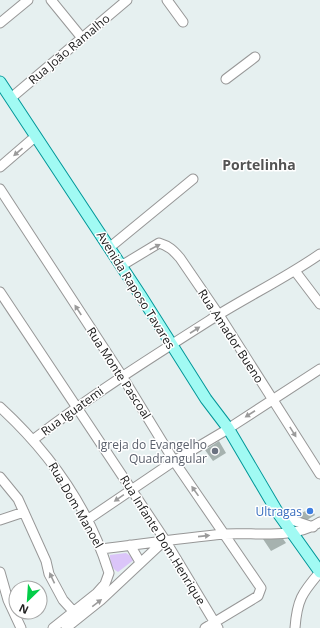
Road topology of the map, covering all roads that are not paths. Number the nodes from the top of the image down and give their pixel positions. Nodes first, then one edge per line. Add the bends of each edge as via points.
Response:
1 (28, 0) edge
2 (51, 0) edge
3 (127, 0) edge
4 (167, 0) edge
5 (183, 22) dead end
6 (0, 23) edge
7 (82, 38) junction
8 (255, 57) dead end
9 (226, 79) dead end
10 (0, 82) edge
11 (11, 98) junction
12 (36, 136) junction
13 (0, 167) edge
14 (193, 179) dead end
15 (0, 189) edge
16 (109, 248) junction
17 (320, 254) edge
18 (121, 266) junction
19 (295, 271) junction
20 (1, 296) edge
21 (319, 299) edge
22 (219, 315) junction
23 (171, 346) junction
24 (320, 369) edge
25 (122, 376) junction
26 (272, 399) junction
27 (77, 406) junction
28 (0, 407) edge
29 (226, 430) junction
30 (34, 439) junction
31 (174, 461) junction
32 (320, 474) edge
33 (0, 477) edge
34 (131, 489) junction
35 (271, 499) junction
36 (24, 512) junction
37 (286, 518) junction
38 (0, 520) edge
39 (87, 520) junction
40 (318, 526) edge
41 (293, 532) junction
42 (226, 534) junction
43 (165, 540) junction
44 (130, 545) junction
45 (102, 549) junction
46 (140, 562) junction
47 (0, 572) edge
48 (320, 572) edge
49 (109, 573) junction
50 (125, 576) junction
51 (73, 611) junction
52 (216, 625) edge
53 (21, 628) edge
54 (53, 628) edge
55 (66, 628) edge
56 (204, 628) edge
57 (295, 628) edge

1 - 6 street
2 - 7 street
3 - 7 street, Rua João Ramalho
4 - 5 street
7 - 11 street, Rua João Ramalho
8 - 9 street
10 - 11 main road, Avenida Raposo Tavares
11 - 12 main road, Avenida Raposo Tavares
12 -> 13 street
12 - 16 main road, Avenida Raposo Tavares
14 - 16 street
25 -> 15 street, Rua Monte Pascoal
16 - 18 main road, Avenida Raposo Tavares
17 - 19 street, Rua Iguatemi
18 -> 22 street, Rua Amador Bueno via 159,243 169,246
18 - 23 main road, Avenida Raposo Tavares
19 - 21 street
19 - 22 street, Rua Iguatemi
20 - 27 street, Rua Infante Dom Henrique
23 -> 22 street, Rua Iguatemi
22 - 26 street, Rua Amador Bueno
23 - 25 street, Rua Iguatemi
23 - 29 main road, Avenida Raposo Tavares via 206,399 209,410
24 - 26 street
25 - 27 street, Rua Iguatemi
25 - 31 street, Rua Monte Pascoal
26 -> 29 street
26 -> 32 street, Rua Amador Bueno
27 - 30 street, Rua Iguatemi
27 - 34 street, Rua Infante Dom Henrique
28 - 30 street, Rua Dom Manoel
29 - 31 street
29 - 35 main road, Avenida Raposo Tavares via 233,447 241,451
30 - 39 street, Rua Dom Manoel via 53,463
31 - 34 street
42 -> 31 street, Rua Monte Pascoal
33 - 36 street via 12,489
34 -> 39 street
34 - 43 street, Rua Infante Dom Henrique
35 - 37 main road
35 - 41 main road
36 - 38 street
51 -> 36 street via 63,600 49,574 46,561
37 - 40 street
37 - 41 main road
39 - 45 street, Rua Dom Manoel
40 - 41 street
41 - 42 street
41 - 48 main road
43 -> 42 street
42 - 52 street, Rua Monte Pascoal via 261,588 258,596
43 - 44 street
43 - 46 street
43 - 52 street, Rua Infante Dom Henrique
44 - 45 street
44 - 46 street
45 - 49 street, Rua Dom Manoel
46 - 50 street
47 - 53 street via 8,600
48 - 57 street via 302,593 297,607
49 - 50 street
49 - 51 street via 105,584 97,593
55 -> 50 street via 101,600
51 - 54 street
52 - 56 street

